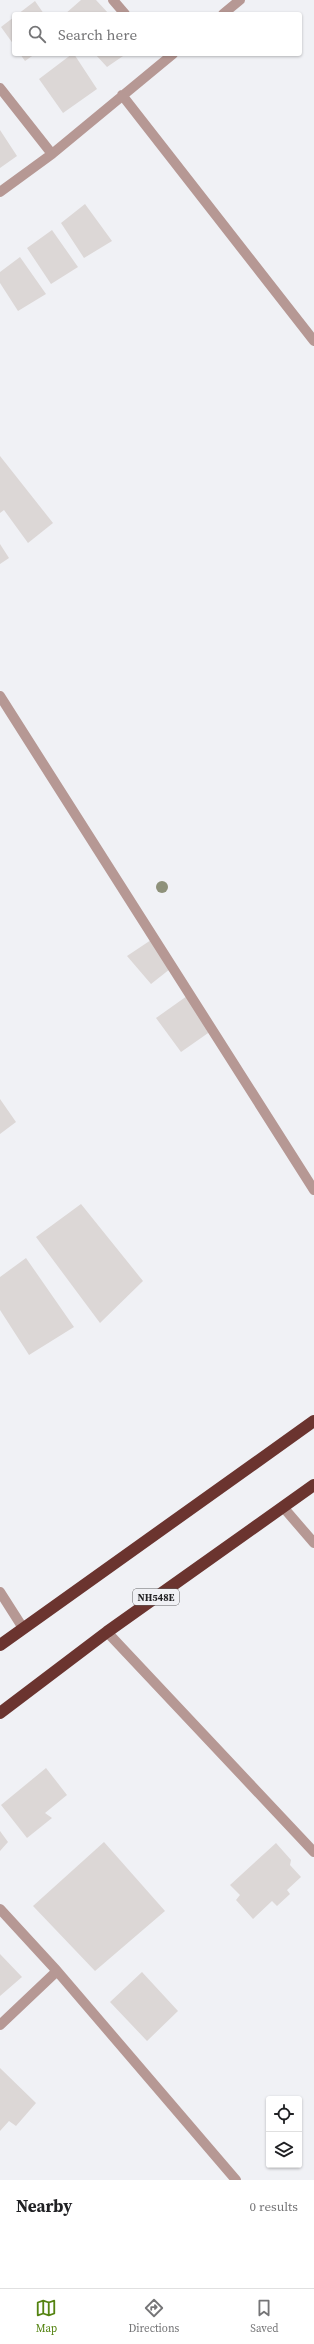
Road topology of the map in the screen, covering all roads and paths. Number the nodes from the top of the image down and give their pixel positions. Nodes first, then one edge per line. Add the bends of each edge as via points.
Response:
1 (113, 0) edge
2 (240, 0) edge
3 (123, 12) edge
4 (225, 12) edge
5 (166, 56) edge
6 (0, 88) edge
7 (122, 95) junction
8 (52, 154) junction
9 (0, 192) edge
10 (314, 341) edge
11 (0, 696) edge
12 (314, 1190) edge
13 (314, 1422) edge
14 (314, 1485) edge
15 (283, 1507) junction
16 (314, 1544) edge
17 (0, 1592) edge
18 (24, 1628) junction
19 (107, 1632) junction
20 (0, 1645) edge
21 (0, 1713) edge
22 (314, 1852) edge
23 (0, 1909) edge
24 (57, 1971) junction
25 (0, 2025) edge
26 (236, 2180) edge

1 - 3 street
2 - 4 street
5 - 7 street
6 - 8 street
7 - 8 street
7 - 10 street
8 - 9 street
11 - 12 street
13 - 18 highway
14 - 15 highway, NH548E
15 - 16 street
15 - 19 highway, NH548E
17 - 18 street
18 - 20 highway
19 - 21 highway, NH548E
19 - 22 street
23 - 24 street
24 - 25 street
24 - 26 street

